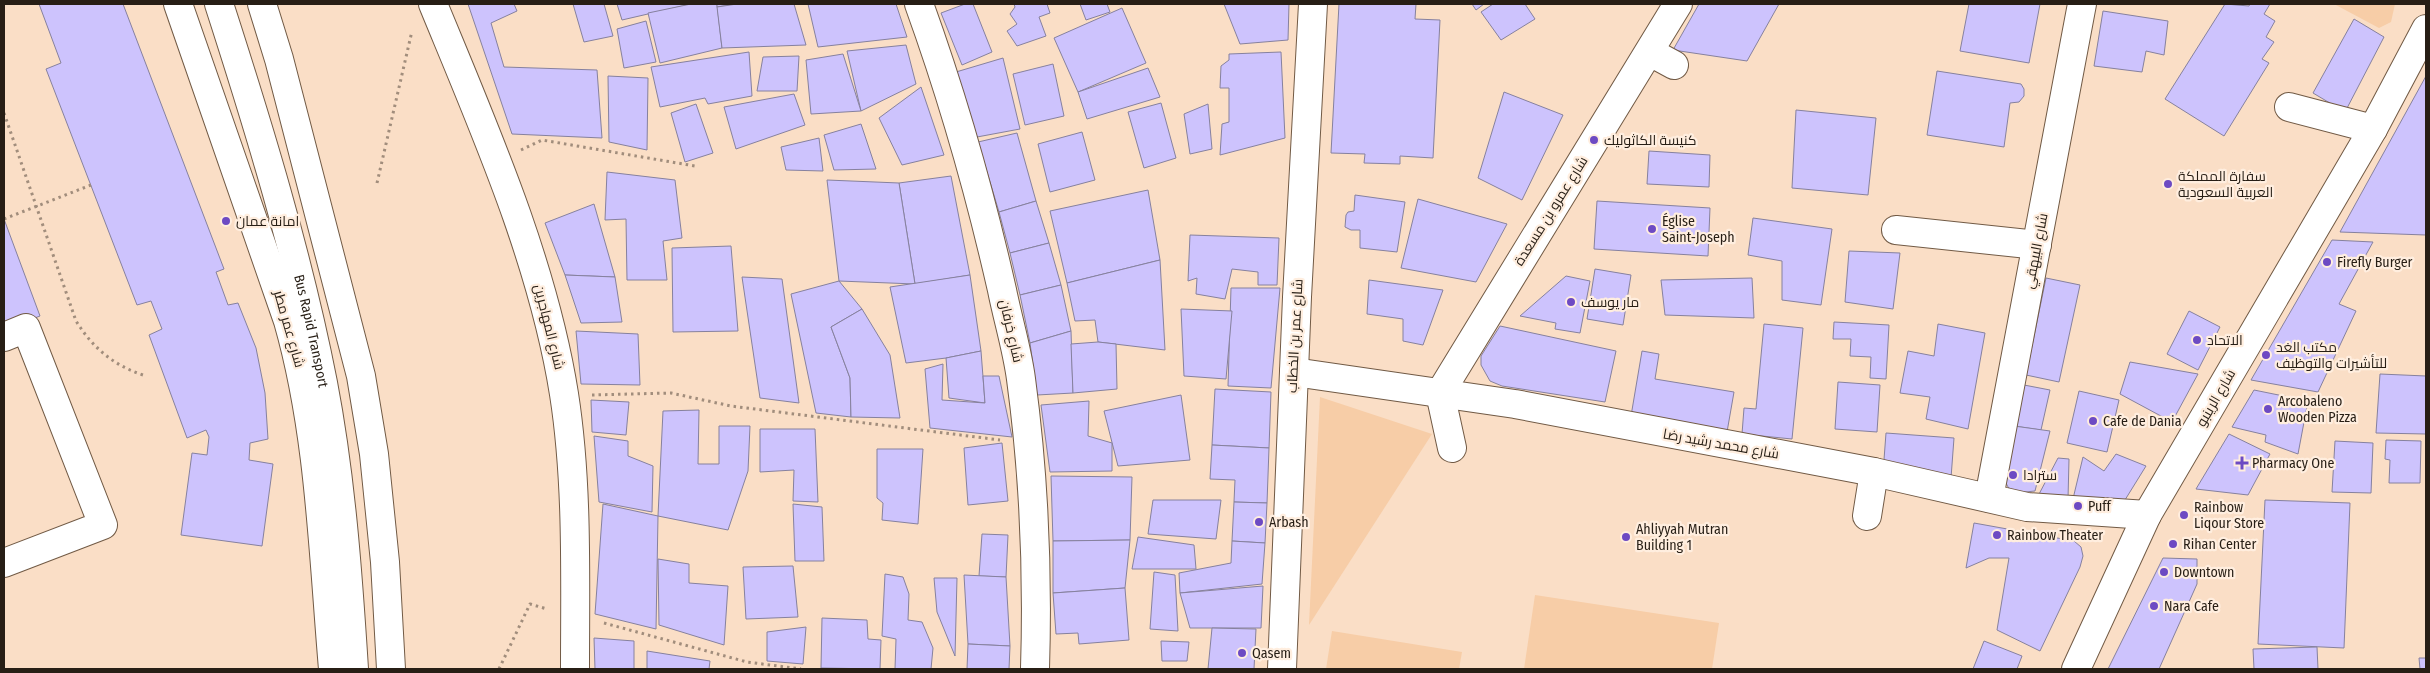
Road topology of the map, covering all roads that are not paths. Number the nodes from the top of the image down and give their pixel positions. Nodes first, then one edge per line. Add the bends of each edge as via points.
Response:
1 (178, 4) edge
2 (219, 4) edge
3 (262, 4) edge
4 (434, 4) edge
5 (920, 4) edge
6 (1313, 4) edge
7 (1678, 4) edge
8 (2082, 4) edge
9 (2426, 29) edge
10 (1650, 52) junction
11 (1674, 65) dead end
12 (2289, 107) dead end
13 (2373, 129) junction
14 (1896, 230) dead end
15 (2037, 245) junction
16 (4, 337) edge
17 (1294, 372) junction
18 (1440, 393) junction
19 (1452, 448) dead end
20 (1874, 472) junction
21 (1989, 498) junction
22 (1867, 516) dead end
23 (2147, 516) junction
24 (4, 564) edge
25 (334, 669) edge
26 (354, 669) edge
27 (391, 669) edge
28 (575, 669) edge
29 (1035, 669) edge
30 (1282, 669) edge
31 (2076, 669) edge

1 - 25 street, شارع عمر مطر via 298,356 308,406
2 - 26 street, Bus Rapid Transport via 261,134 323,385 336,468
3 - 27 street via 361,376 374,454
4 - 28 street, شارع المهاجرين via 496,162 543,298 564,395 575,541
5 - 29 street, شارع خرفان via 946,80 991,242 1021,376 1036,530
6 - 17 street, شارع عمر بن الخطاب
7 - 10 street, شارع عمرو بن مسعدة
8 - 15 street, شارع البيهقي
9 - 13 street, شارع الرينبو
10 - 11 street
10 - 18 street, شارع عمرو بن مسعدة
12 - 13 street
13 - 23 street, شارع الرينبو
14 - 15 street
15 - 21 street, شارع البيهقي
16 - 24 street via 26,328 103,525
17 - 18 street, شارع محمد رشيد رضا
17 - 30 street, شارع عمر بن الخطاب
18 - 19 street
18 - 20 street, شارع محمد رشيد رضا via 1516,404
20 - 21 street, شارع محمد رشيد رضا
20 - 22 street
21 - 23 street, شارع محمد رشيد رضا via 2027,507
23 - 31 street, شارع الرينبو

